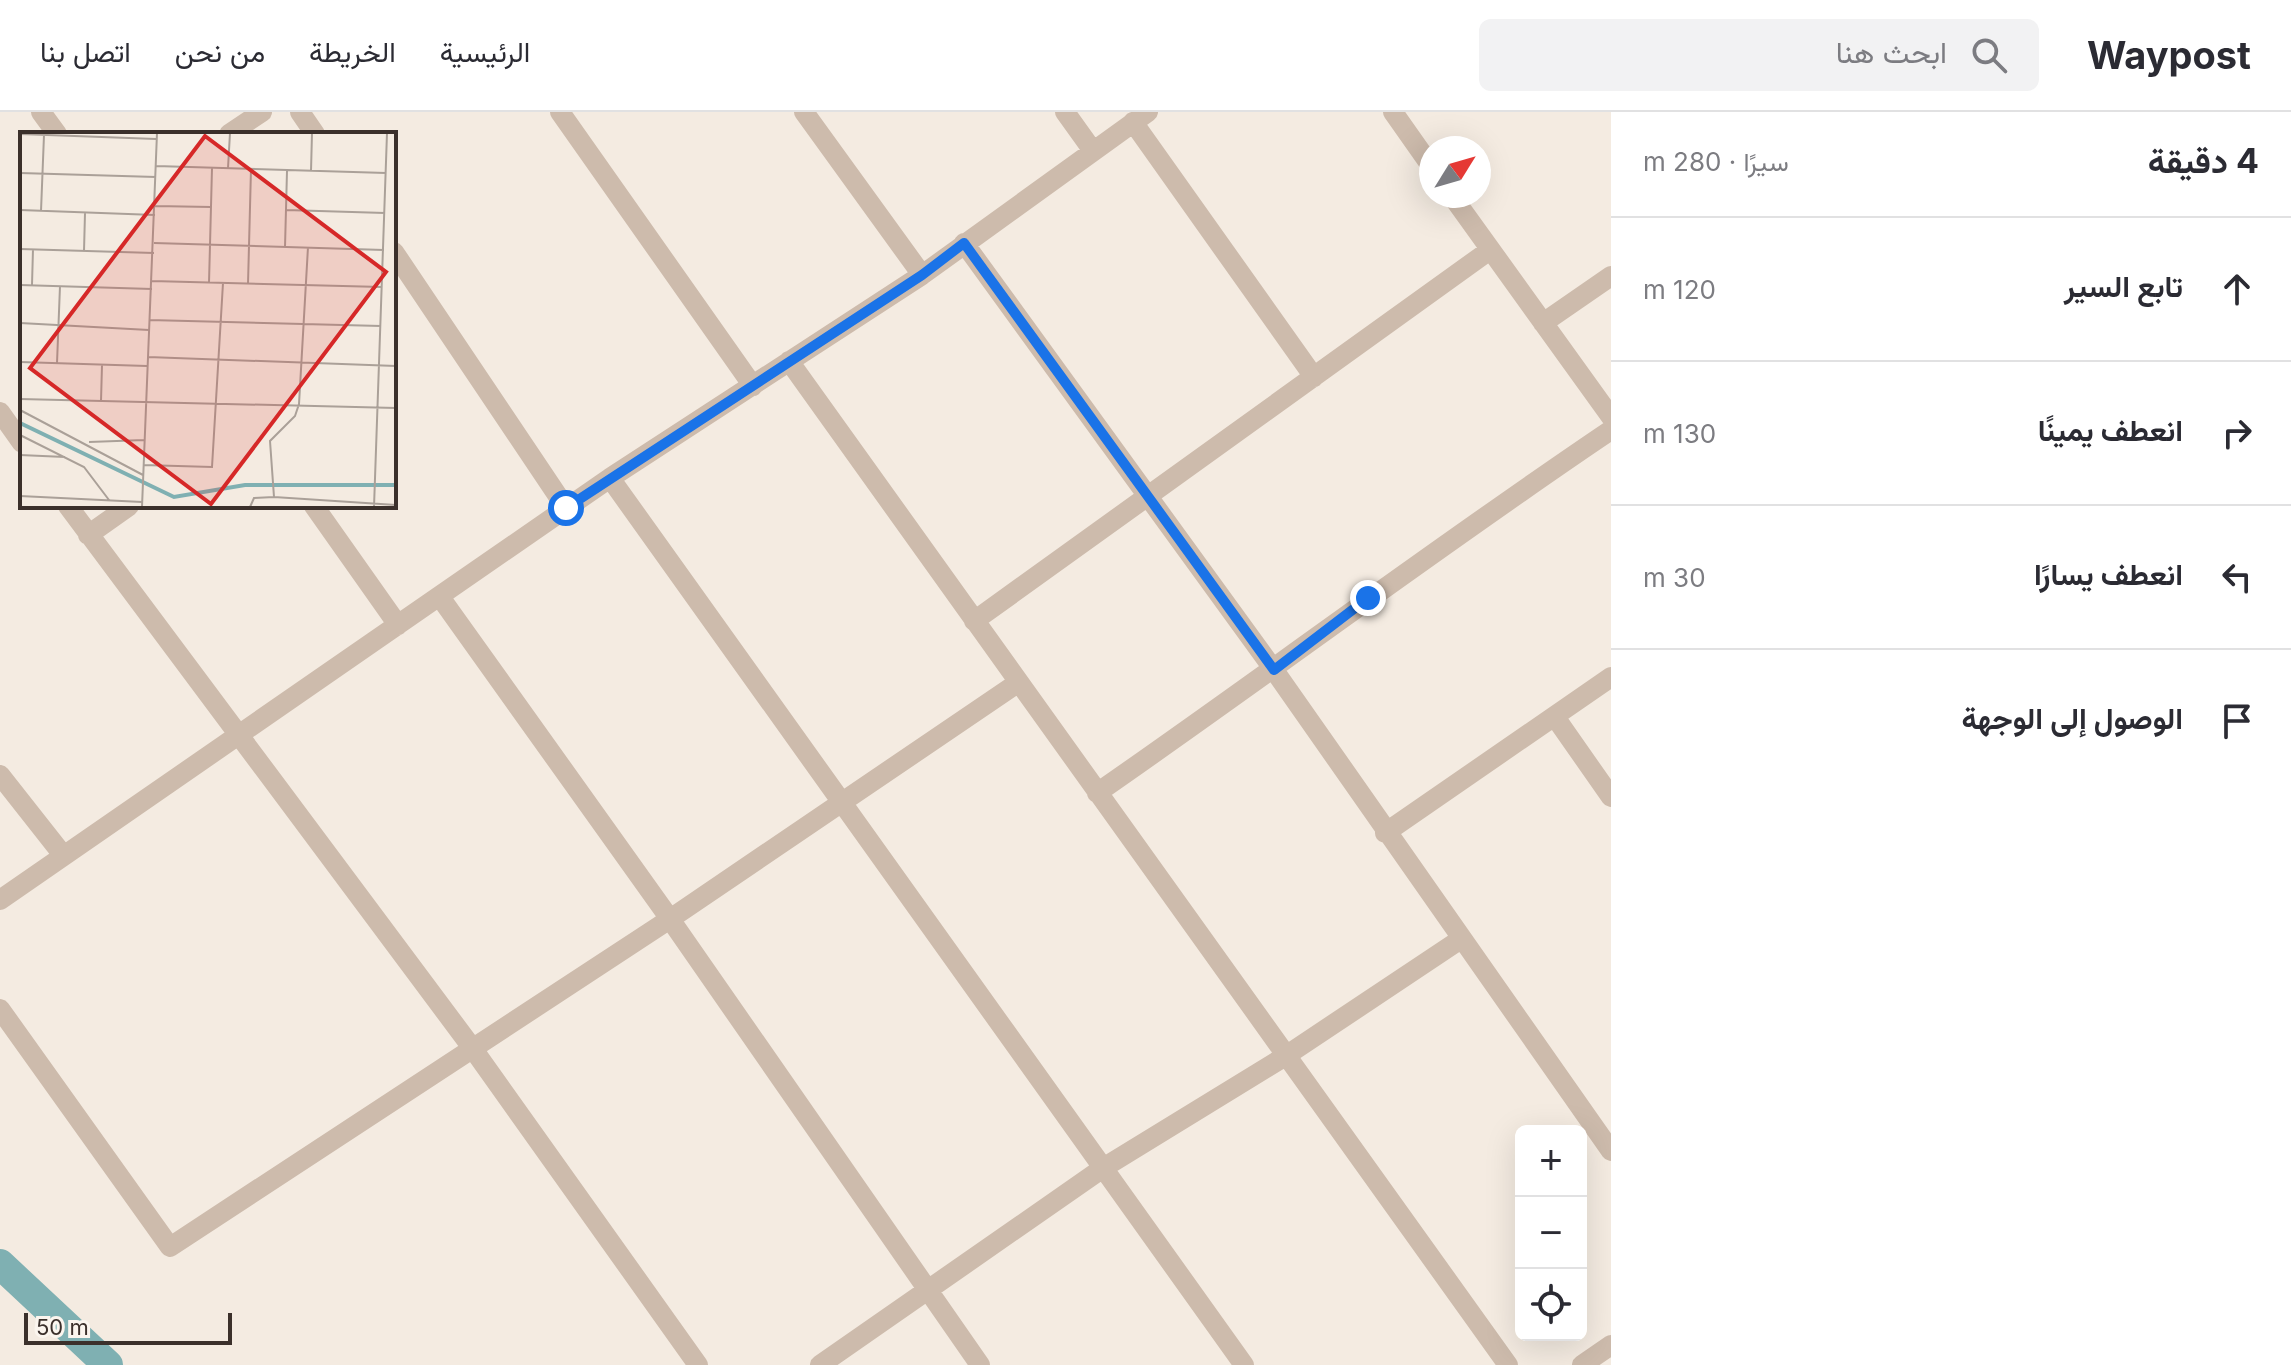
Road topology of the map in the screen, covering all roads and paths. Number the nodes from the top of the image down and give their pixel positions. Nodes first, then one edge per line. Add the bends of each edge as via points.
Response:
1 (41, 112) edge
2 (262, 112) edge
3 (300, 112) edge
4 (560, 112) edge
5 (804, 112) edge
6 (1065, 112) edge
7 (1393, 112) edge
8 (1140, 117) edge
9 (56, 132) edge
10 (232, 132) edge
11 (314, 132) edge
12 (1419, 149) edge
13 (1093, 151) junction
14 (1460, 208) edge
15 (964, 243) junction
16 (1490, 250) junction
17 (396, 255) edge
18 (922, 275) junction
19 (1611, 276) edge
20 (1543, 323) junction
21 (789, 361) junction
22 (1314, 377) junction
23 (753, 386) junction
24 (0, 412) edge
25 (1611, 417) edge
26 (1611, 430) edge
27 (20, 440) edge
28 (610, 478) junction
29 (1149, 498) junction
30 (69, 508) edge
31 (126, 508) edge
32 (315, 508) edge
33 (566, 508) junction
34 (88, 535) junction
35 (440, 597) junction
36 (974, 621) junction
37 (398, 625) junction
38 (1274, 670) junction
39 (1611, 677) edge
40 (1019, 682) junction
41 (1555, 717) junction
42 (240, 734) junction
43 (0, 775) edge
44 (1097, 793) junction
45 (1611, 797) edge
46 (839, 802) junction
47 (1385, 833) junction
48 (63, 855) junction
49 (0, 900) edge
50 (670, 919) junction
51 (1461, 939) junction
52 (0, 1009) edge
53 (473, 1049) junction
54 (1284, 1057) junction
55 (1611, 1151) edge
56 (1103, 1168) junction
57 (927, 1288) junction
58 (1611, 1345) edge
59 (698, 1365) edge
60 (820, 1365) edge
61 (980, 1365) edge
62 (1244, 1365) edge
63 (1508, 1365) edge
64 (1582, 1365) edge

1 - 9 street
2 - 10 street
3 - 11 street
4 - 23 street
5 - 18 street
6 - 13 street
7 - 12 street
8 - 13 street
8 - 22 street
13 - 15 street
14 - 16 street
15 - 18 street
15 - 29 street
16 - 20 street
16 - 22 street
17 - 33 street
18 - 21 street
19 - 20 street
20 - 25 street
21 - 23 street
21 - 36 street
22 - 29 street
23 - 28 street
24 - 27 street
26 - 38 street via 1323,629
28 - 33 street
28 - 46 street
29 - 36 street
29 - 38 street
30 - 34 street
31 - 34 street
32 - 37 street
33 - 35 street
34 - 42 street
35 - 37 street
35 - 50 street
36 - 40 street
37 - 42 street
38 - 44 street
38 - 47 street
39 - 41 street
40 - 44 street
40 - 46 street
41 - 45 street
41 - 47 street
42 - 48 street
42 - 53 street
43 - 48 street
44 - 54 street
46 - 50 street
46 - 56 street
47 - 51 street
48 - 49 street
50 - 53 street
50 - 57 street
51 - 54 street
51 - 55 street
52 - 53 street via 170,1247
53 - 59 street
54 - 56 street
54 - 63 street
56 - 57 street
56 - 62 street
57 - 60 street
57 - 61 street
58 - 64 street

